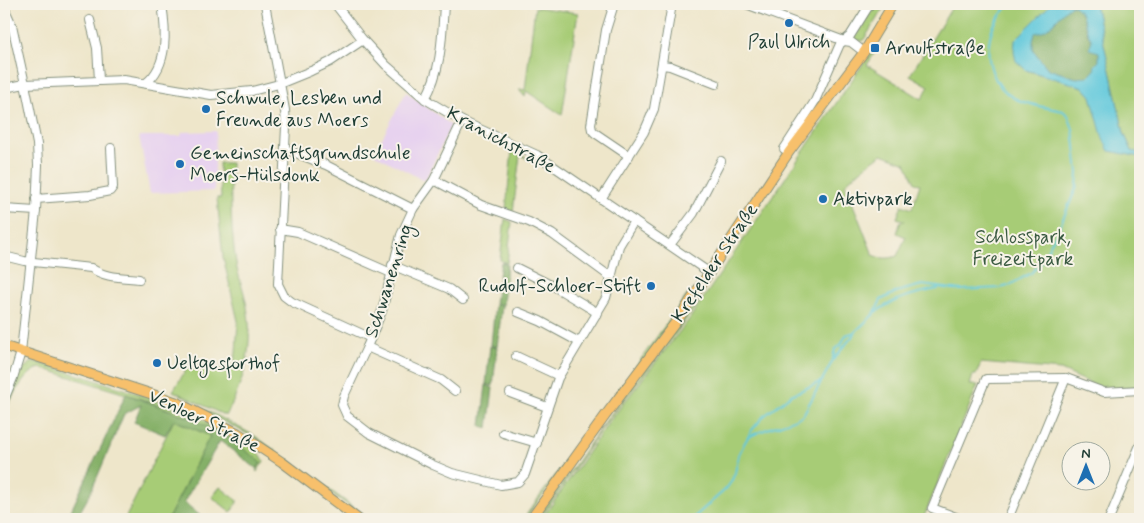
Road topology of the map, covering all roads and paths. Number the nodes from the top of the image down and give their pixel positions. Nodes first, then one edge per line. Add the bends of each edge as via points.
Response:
1 (162, 4) edge
2 (265, 4) edge
3 (335, 4) edge
4 (444, 4) edge
5 (614, 4) edge
6 (672, 4) edge
7 (746, 4) edge
8 (870, 4) edge
9 (893, 4) edge
10 (4, 7) edge
11 (90, 20) dead end
12 (363, 40) junction
13 (844, 41) junction
14 (864, 52) junction
15 (662, 66) junction
16 (99, 80) junction
17 (146, 83) junction
18 (26, 84) junction
19 (279, 84) junction
20 (716, 84) dead end
21 (4, 88) edge
22 (425, 99) junction
23 (462, 121) junction
24 (110, 148) dead end
25 (784, 149) dead end
26 (285, 150) junction
27 (629, 156) junction
28 (721, 161) dead end
29 (434, 180) junction
30 (36, 199) junction
31 (601, 199) junction
32 (4, 209) edge
33 (413, 210) junction
34 (36, 211) junction
35 (634, 221) junction
36 (280, 229) junction
37 (670, 246) junction
38 (4, 256) edge
39 (30, 261) junction
40 (517, 268) dead end
41 (391, 269) junction
42 (710, 273) junction
43 (612, 278) junction
44 (139, 279) dead end
45 (463, 300) dead end
46 (518, 312) dead end
47 (598, 314) junction
48 (371, 338) junction
49 (579, 342) junction
50 (4, 346) edge
51 (367, 347) junction
52 (21, 352) junction
53 (516, 356) dead end
54 (560, 376) junction
55 (1066, 378) junction
56 (1140, 390) edge
57 (455, 391) dead end
58 (510, 393) dead end
59 (4, 400) edge
60 (547, 407) junction
61 (503, 434) dead end
62 (536, 444) junction
63 (1140, 445) edge
64 (358, 519) edge
65 (531, 519) edge
66 (961, 519) edge
67 (1008, 519) edge
68 (1109, 519) edge

1 - 17 street via 165,30 161,61 156,74
2 - 19 street
3 - 12 street, Kranichstraße
4 - 22 street via 440,55
5 - 27 street via 606,30 591,125 595,134
6 - 15 street
7 - 13 street
8 - 13 street
9 - 14 main road, Krefelder Straße
10 - 18 street via 12,25
11 - 16 street via 97,48
12 - 19 street via 330,62
12 - 22 street, Kranichstraße
13 - 14 street
13 - 25 street via 815,101
14 - 42 main road, Krefelder Straße via 789,152
15 - 20 street via 670,66
15 - 27 street via 654,109
16 - 17 street
16 - 18 street
17 - 19 street via 211,95 252,91
18 - 21 street
18 - 30 street via 37,144
19 - 26 street via 285,110
22 - 23 street, Kranichstraße
23 - 29 street, Schwanenring
23 - 31 street, Kranichstraße via 537,155
24 - 30 street via 113,186 110,191
26 - 33 street via 326,165
26 - 36 street
27 - 31 street
28 - 37 street via 694,213
29 - 33 street, Schwanenring
29 - 43 street via 481,205 552,234
30 - 34 street
31 - 35 street, Kranichstraße
32 - 34 street
33 - 41 street, Schwanenring via 400,235
34 - 39 street
35 - 37 street, Kranichstraße
35 - 43 street, Schwanenring via 619,246
36 - 41 street via 298,232
36 - 48 street via 278,284 284,296
37 - 42 street, Kranichstraße
38 - 39 street
39 - 44 street via 91,268 107,276
39 - 52 street
40 - 47 street
41 - 45 street via 449,289
41 - 48 street, Schwanenring via 382,311
42 - 65 main road, Krefelder Straße
43 - 47 street, Schwanenring
46 - 49 street
47 - 49 street, Schwanenring
48 - 51 street, Schwanenring
49 - 54 street, Schwanenring
50 - 52 main road, Venloer Straße
51 - 57 street via 441,380
51 - 62 street, Schwanenring via 342,405 346,416 369,433 452,473 502,485 518,482 525,474
52 - 59 street
52 - 64 main road, Venloer Straße via 176,402 238,433
53 - 54 street
54 - 60 street, Schwanenring
55 - 56 street via 1104,392
55 - 66 street via 986,379 932,508
55 - 67 street
58 - 60 street
60 - 62 street, Schwanenring
61 - 62 street
63 - 68 street

